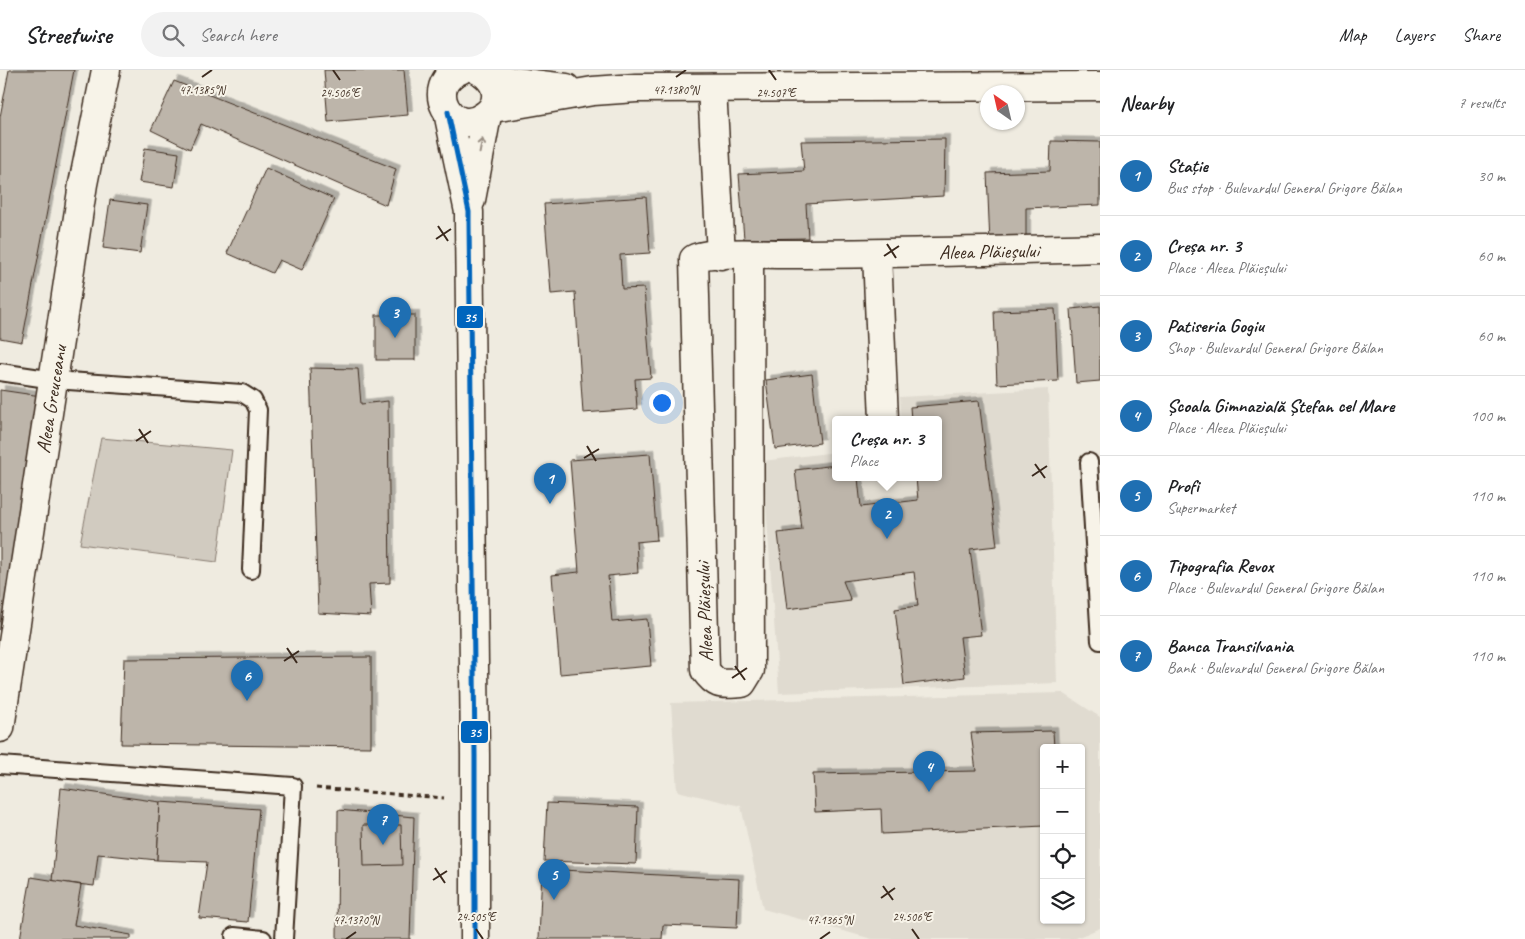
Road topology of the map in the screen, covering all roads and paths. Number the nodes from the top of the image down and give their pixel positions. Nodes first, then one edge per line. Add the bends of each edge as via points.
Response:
1 (106, 70) edge
2 (472, 72) edge
3 (878, 78) edge
4 (1100, 86) edge
5 (712, 88) junction
6 (593, 91) junction
7 (490, 111) junction
8 (448, 112) junction
9 (468, 212) junction
10 (1100, 248) edge
11 (749, 254) junction
12 (877, 254) junction
13 (721, 255) junction
14 (0, 372) edge
15 (54, 380) junction
16 (884, 416) edge
17 (1089, 462) dead end
18 (251, 570) dead end
19 (1100, 641) edge
20 (0, 728) edge
21 (0, 764) edge
22 (293, 786) junction
23 (476, 800) junction
24 (234, 936) dead end
25 (263, 939) edge
26 (284, 939) edge
27 (475, 939) edge

1 - 15 street, Aleea Greuceanu via 83,184
2 - 6 street
2 - 7 street via 496,93
2 - 8 street via 443,86 443,104
3 - 4 street
3 - 5 street
5 - 6 street
5 - 13 street
6 - 7 street
7 - 8 street via 480,120 471,122 462,122
9 -> 7 street
8 - 9 street
9 - 23 street
10 - 12 street, Aleea Plăieșului
11 - 12 street, Aleea Plăieșului
11 - 13 street, Aleea Plăieșului
11 - 13 street, Aleea Plăieșului via 750,670 742,683 724,684 713,680 705,670 694,266 694,259 699,256
12 - 16 street
14 - 15 lane
15 - 18 lane via 242,393 253,400 258,410
15 - 20 street, Aleea Greuceanu
17 - 19 lane
21 - 22 lane
22 - 23 path
22 - 26 lane
23 - 27 street
24 - 25 lane

